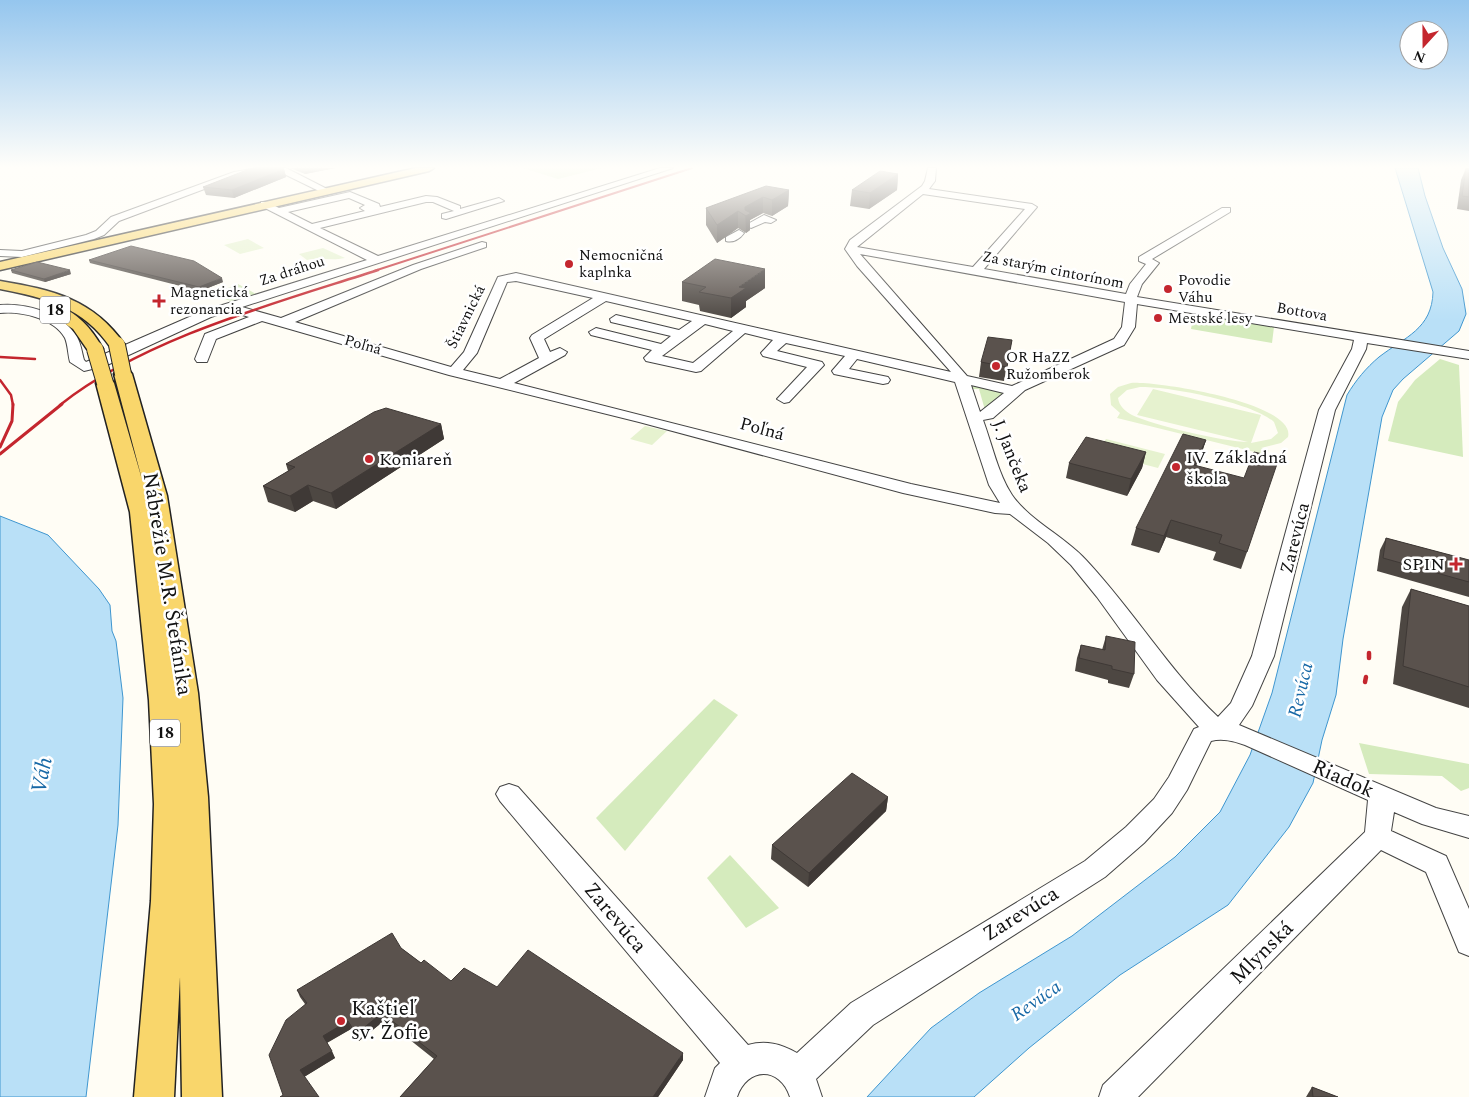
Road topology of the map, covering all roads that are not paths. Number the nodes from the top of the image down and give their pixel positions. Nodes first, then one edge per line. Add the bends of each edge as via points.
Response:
1 (115, 219) edge
2 (195, 219) edge
3 (294, 219) edge
4 (343, 219) edge
5 (455, 219) edge
6 (508, 219) edge
7 (762, 219) edge
8 (884, 219) edge
9 (1021, 219) edge
10 (1212, 219) edge
11 (751, 225) edge
12 (311, 227) junction
13 (480, 228) junction
14 (482, 245) dead end
15 (851, 249) junction
16 (0, 254) edge
17 (18, 258) junction
18 (378, 261) junction
19 (0, 265) edge
20 (976, 270) junction
21 (0, 272) edge
22 (508, 278) joint
23 (0, 285) edge
24 (0, 295) edge
25 (604, 297) junction
26 (1130, 299) junction
27 (638, 305) junction
28 (229, 307) junction
29 (0, 309) edge
30 (262, 316) junction
31 (616, 319) junction
32 (704, 319) junction
33 (283, 322) junction
34 (744, 328) junction
35 (596, 332) junction
36 (682, 335) junction
37 (784, 337) junction
38 (1361, 338) junction
39 (582, 340) dead end
40 (663, 348) junction
41 (560, 352) dead end
42 (855, 354) junction
43 (1469, 355) edge
44 (202, 359) dead end
45 (547, 360) junction
46 (454, 372) junction
47 (114, 378) junction
48 (961, 378) junction
49 (883, 380) dead end
50 (501, 384) junction
51 (1014, 391) junction
52 (784, 399) dead end
53 (975, 418) junction
54 (1013, 509) junction
55 (1217, 731) junction
56 (1252, 739) joint
57 (1318, 768) joint
58 (509, 794) dead end
59 (1380, 795) junction
60 (1469, 827) edge
61 (1377, 836) junction
62 (1469, 943) edge
63 (742, 1063) junction
64 (802, 1086) edge
65 (154, 1097) edge
66 (202, 1097) edge
67 (721, 1097) edge
68 (1115, 1097) edge

1 - 17 street via 100,233
2 - 17 main road
3 - 12 street
4 - 12 street
5 - 13 street
6 - 13 street, Za dráhou
7 - 11 street
8 - 15 street via 854,242
9 - 20 street
10 - 26 street via 1143,260 1153,262 1136,282
12 - 18 street
13 - 18 street, Za dráhou
14 - 33 street via 425,263
15 - 20 street, Za starým cintorínom
15 - 48 street, J. Jančeka
16 - 17 street
17 - 19 main road
17 - 21 main road
18 - 28 street, Za dráhou
20 - 26 street, Za starým cintorínom
22 - 25 street via 524,278
22 - 46 street, Štiavnická via 502,281 470,353
23 - 47 main road, 18, bridge via 78,306 105,326 117,345
24 - 47 main road, 18, bridge via 41,305 69,318 89,336
25 - 27 street
25 - 45 street via 537,338
26 - 38 street, Bottova
26 - 51 street via 1129,328 1119,342
27 - 31 street
27 - 32 street
28 - 29 street, Za dráhou via 192,320 100,363 84,366 77,362 70,338 55,322 19,308
28 - 30 street, Poľná
30 - 33 street, Poľná
30 - 44 street via 210,337
31 - 35 street
31 - 36 street
32 - 34 street
32 - 36 street
33 - 46 street, Poľná
34 - 37 street
34 - 40 street via 696,368 651,358
35 - 39 street
35 - 40 street
36 - 40 street
37 - 42 street
37 - 52 street via 768,353 817,365
38 - 43 street, Bottova
38 - 55 street, Zarevúca via 1359,349 1328,410 1263,656 1241,706
41 - 45 street
42 - 48 street
42 - 49 street via 838,371
45 - 50 street
46 - 50 street, Poľná
47 - 65 main road, Nábrežie M.R. Štefánika / 18 via 141,512 164,700 169,804 168,901
47 - 66 main road, Nábrežie M.R. Štefánika / 18 via 157,496 184,693 193,797
48 - 51 street
48 - 53 street, J. Jančeka
50 - 54 street, Poľná via 909,489
51 - 53 street via 988,415
53 - 54 street, J. Jančeka via 998,484
54 - 55 street via 1062,546 1090,574 1166,676
55 - 56 street, Riadok
55 - 64 street, Zarevúca via 1202,735 1198,740 1163,806 1135,835 1095,869 862,1014
56 - 57 street, Riadok
57 - 59 street, Riadok
58 - 63 street, Zarevúca
59 - 60 street, Riadok
59 - 61 street via 1381,821
61 - 62 street via 1436,864
61 - 68 street, Mlynská via 1227,989
63 - 64 street, Zarevúca via 752,1059 772,1059 786,1064
63 - 67 street via 727,1078

